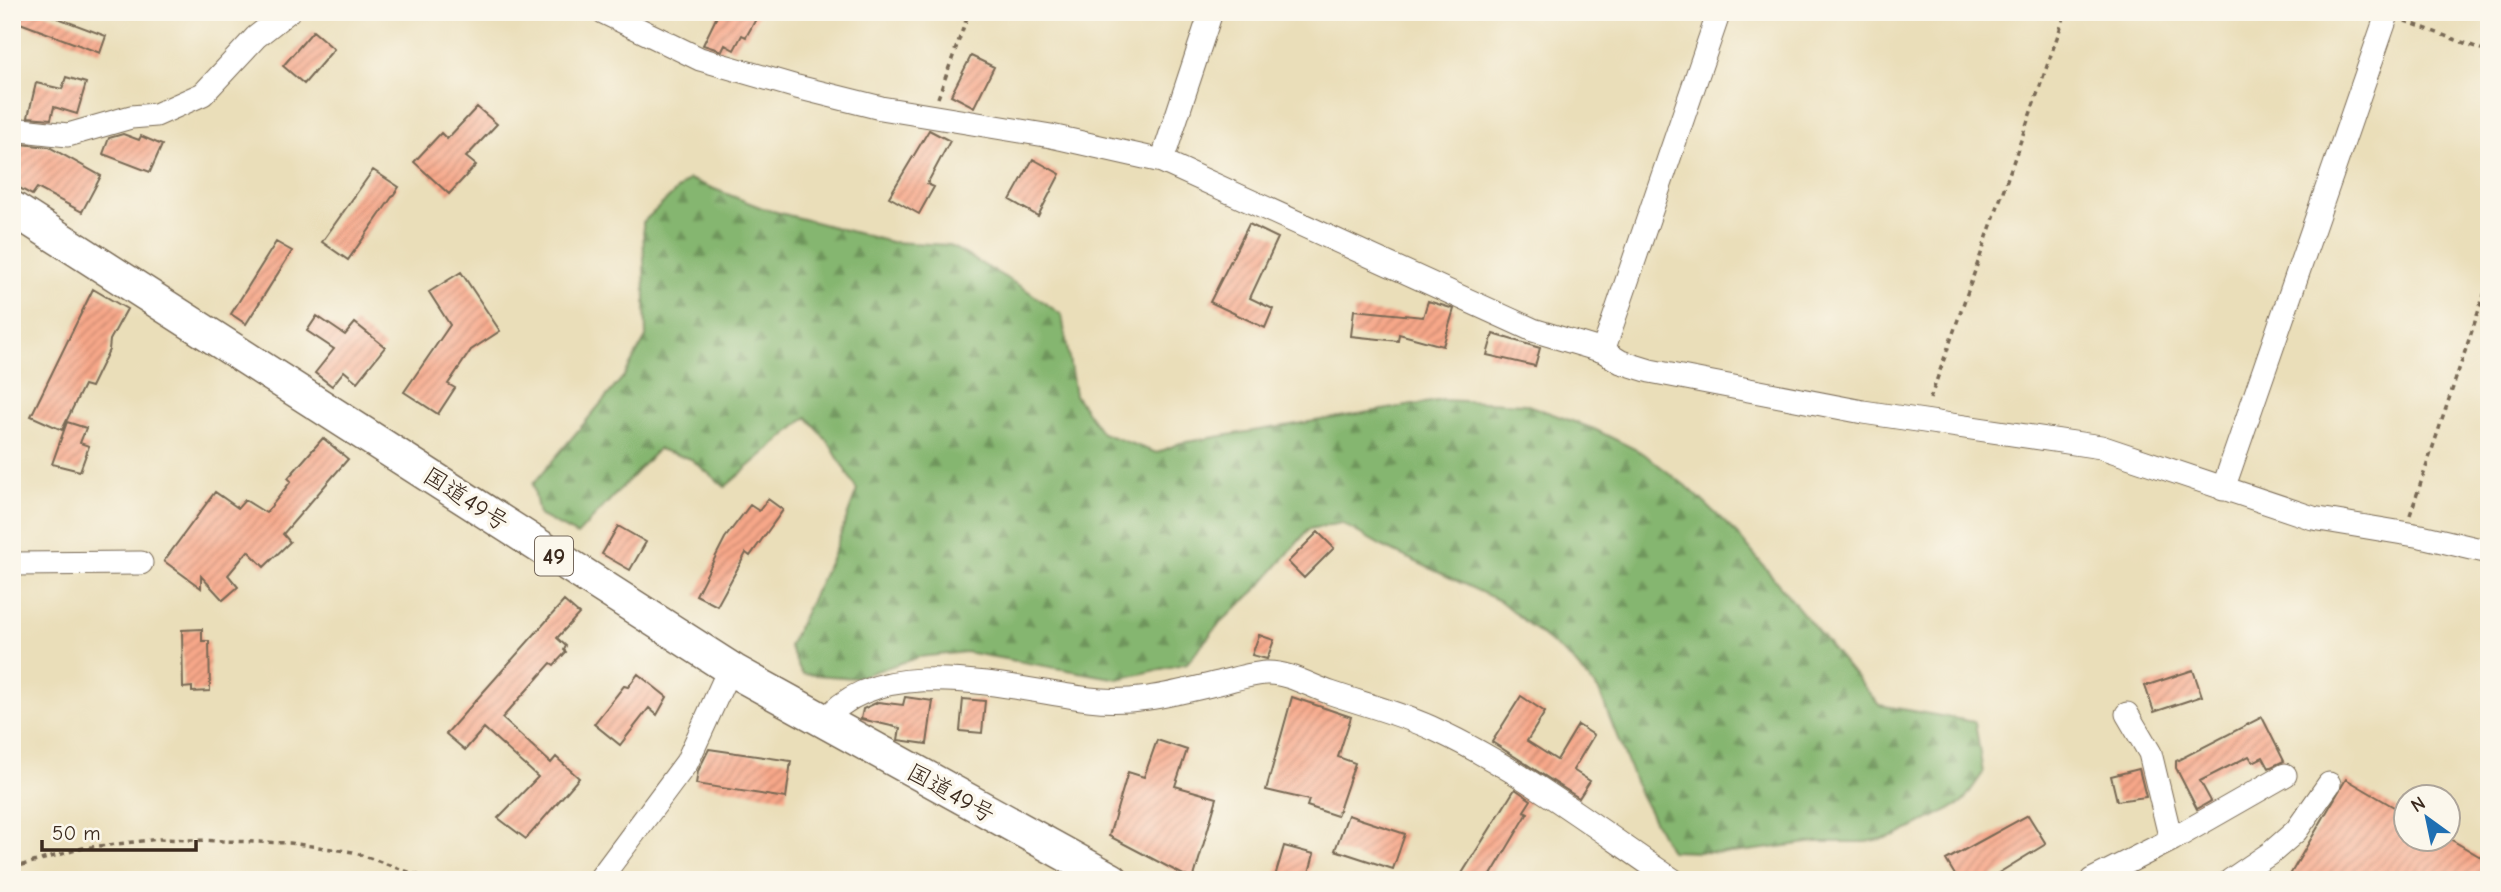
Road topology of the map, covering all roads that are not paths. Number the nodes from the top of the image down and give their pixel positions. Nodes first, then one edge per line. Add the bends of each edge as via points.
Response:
1 (288, 12) edge
2 (603, 12) edge
3 (1211, 12) edge
4 (1719, 12) edge
5 (2387, 13) edge
6 (12, 129) edge
7 (1163, 161) junction
8 (12, 208) edge
9 (1603, 351) junction
10 (2222, 489) junction
11 (2489, 552) edge
12 (141, 563) dead end
13 (12, 564) edge
14 (734, 671) junction
15 (2127, 714) dead end
16 (824, 723) junction
17 (2285, 775) dead end
18 (2329, 784) dead end
19 (2171, 841) junction
20 (598, 880) edge
21 (1112, 880) edge
22 (1672, 880) edge
23 (2092, 880) edge
24 (2231, 880) edge

1 - 6 street via 256,37 204,94 156,115 131,117 68,135
2 - 7 street via 700,59 842,99
3 - 7 street
4 - 9 street
5 - 10 street
7 - 9 street via 1533,330
8 - 14 highway, 国道49号 / 49
9 - 10 street via 1650,371 1923,421 2101,447
10 - 11 street via 2313,518
12 - 13 street
14 - 16 highway, 国道49号 / 49
14 - 20 street via 723,683 687,762
15 - 19 street via 2150,753
16 - 21 highway, 国道49号 / 49
16 - 22 street via 839,704 905,682 999,684 1107,702 1147,699 1252,675 1284,675 1417,721 1455,740 1539,790
17 - 19 street
18 - 24 street via 2295,831
19 - 23 street

